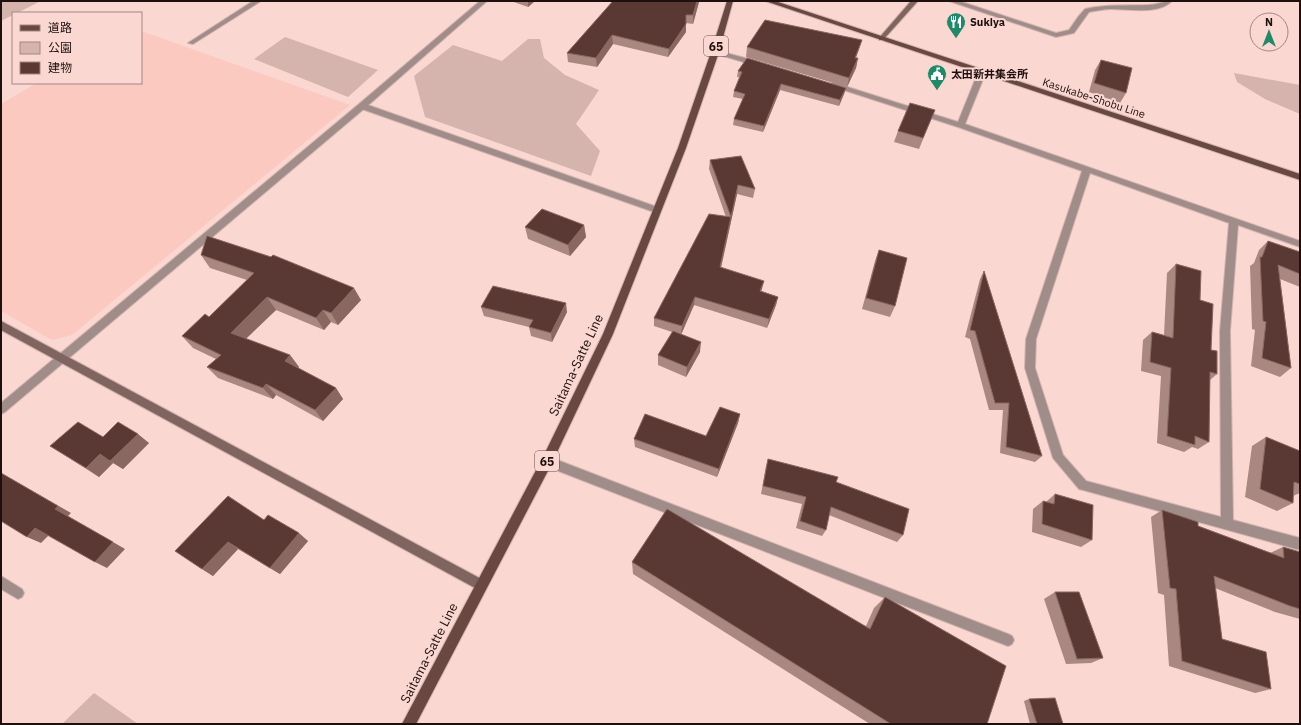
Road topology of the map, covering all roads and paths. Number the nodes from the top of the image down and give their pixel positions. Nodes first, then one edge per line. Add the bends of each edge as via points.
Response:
1 (258, 1) edge
2 (484, 1) edge
3 (730, 1) edge
4 (768, 1) edge
5 (915, 1) edge
6 (952, 1) edge
7 (1169, 1) edge
8 (881, 39) junction
9 (191, 43) dead end
10 (714, 52) junction
11 (765, 66) edge
12 (982, 72) junction
13 (822, 82) edge
14 (362, 106) junction
15 (961, 125) junction
16 (1087, 169) junction
17 (1300, 177) edge
18 (657, 210) junction
19 (1234, 220) junction
20 (1300, 244) edge
21 (1, 325) edge
22 (62, 358) junction
23 (1, 409) edge
24 (547, 461) junction
25 (1227, 524) junction
26 (1300, 544) edge
27 (1, 582) edge
28 (481, 585) junction
29 (18, 593) dead end
30 (1008, 640) dead end
31 (409, 724) edge

1 - 9 street
2 - 14 street
3 - 10 main road, Saitama-Satte Line / 65
4 - 8 main road, Kasukabe-Shobu Line
5 - 8 street
6 - 7 street via 1056,34 1072,32 1087,10 1164,5
8 - 12 main road, Kasukabe-Shobu Line
10 - 11 street
10 - 18 main road, Saitama-Satte Line / 65 via 682,148
12 - 15 street
12 - 17 main road, Kasukabe-Shobu Line
13 - 15 street
14 - 18 street
14 - 22 street
15 - 16 street
16 - 19 street
16 - 25 street via 1031,339 1030,368 1058,458 1083,485
18 - 24 main road, Saitama-Satte Line / 65 via 608,334
19 - 20 street
19 - 25 street via 1225,331
21 - 22 street
22 - 23 street
22 - 28 street
24 - 28 main road, Saitama-Satte Line / 65
24 - 30 street
25 - 26 street
27 - 29 street
28 - 31 main road, Saitama-Satte Line / 65

